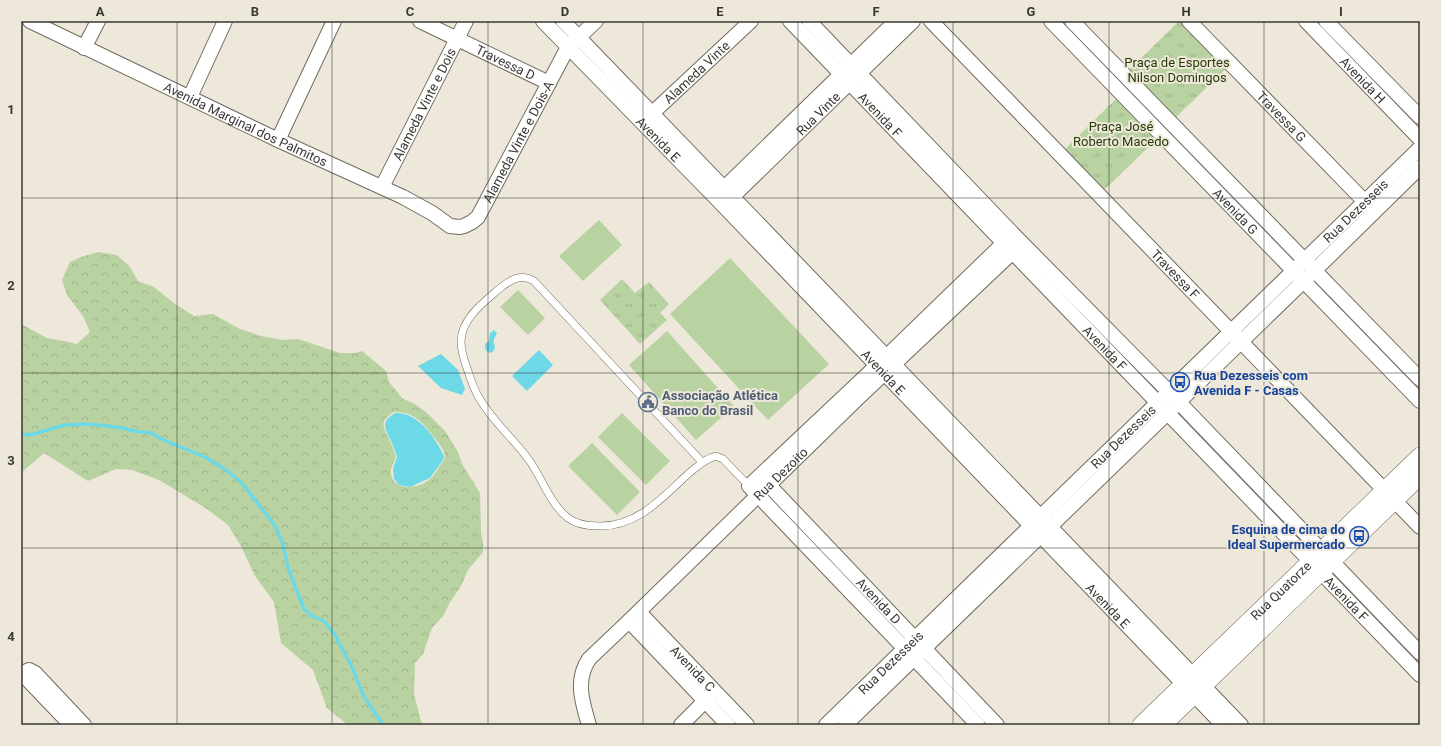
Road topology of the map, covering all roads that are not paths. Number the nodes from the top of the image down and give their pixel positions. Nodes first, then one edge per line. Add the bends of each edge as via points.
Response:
1 (30, 21) edge
2 (98, 21) edge
3 (226, 21) edge
4 (334, 21) edge
5 (420, 21) edge
6 (466, 21) edge
7 (543, 21) edge
8 (596, 21) edge
9 (751, 21) edge
10 (790, 21) edge
11 (809, 21) edge
12 (896, 21) edge
13 (913, 21) edge
14 (931, 21) edge
15 (1051, 21) edge
16 (1072, 21) edge
17 (1189, 21) edge
18 (1306, 21) edge
19 (1329, 22) edge
20 (574, 27) edge
21 (1318, 33) junction
22 (457, 38) junction
23 (565, 44) junction
24 (84, 48) junction
25 (850, 74) junction
26 (548, 83) junction
27 (190, 98) junction
28 (1140, 102) junction
29 (1420, 117) edge
30 (647, 118) junction
31 (1420, 139) edge
32 (278, 140) junction
33 (1420, 148) edge
34 (1420, 167) edge
35 (382, 187) junction
36 (724, 197) junction
37 (1370, 207) junction
38 (460, 227) joint
39 (1013, 243) junction
40 (1304, 260) junction
41 (1314, 271) junction
42 (1298, 276) junction
43 (1362, 319) junction
44 (1351, 331) junction
45 (1236, 336) junction
46 (891, 360) junction
47 (880, 370) junction
48 (1420, 379) edge
49 (1174, 397) junction
50 (1420, 401) edge
51 (1163, 408) junction
52 (1420, 456) edge
53 (702, 462) junction
54 (1420, 476) edge
55 (764, 480) junction
56 (749, 486) junction
57 (1390, 495) junction
58 (1040, 526) junction
59 (1420, 527) edge
60 (1321, 562) junction
61 (634, 616) junction
62 (914, 648) junction
63 (1420, 653) edge
64 (1420, 675) edge
65 (1194, 685) junction
66 (710, 696) junction
67 (71, 725) edge
68 (84, 725) edge
69 (589, 725) edge
70 (681, 725) edge
71 (728, 725) edge
72 (747, 725) edge
73 (826, 725) edge
74 (845, 725) edge
75 (978, 725) edge
76 (997, 725) edge
77 (1142, 725) edge
78 (1163, 725) edge
79 (1223, 725) edge
80 (1241, 725) edge

1 - 24 street, Avenida Marginal dos Palmitos
2 - 24 street
3 - 27 street
4 - 32 street
5 - 22 street, Travessa D
6 - 22 street, Alameda Vinte e Dois
7 - 23 street, Avenida E
8 - 20 street, Alameda Vinte e Dois-A
9 - 30 street, Alameda Vinte
10 - 25 street, Avenida F
11 - 25 street, Avenida F
12 - 25 street, Rua Vinte
13 - 25 street, Rua Vinte
14 - 45 street, Travessa F
15 - 28 street, Avenida G
16 - 28 street, Avenida G
17 - 37 street, Travessa G
18 - 21 street, Avenida H
19 - 21 street
19 - 29 street, Avenida H
20 - 23 street, Alameda Vinte e Dois-A
20 - 30 street, Avenida E
21 - 31 street, Avenida H
22 - 26 street, Travessa D
22 - 35 street, Alameda Vinte e Dois
23 - 26 street, Alameda Vinte e Dois-A
23 - 30 street, Avenida E
24 - 27 street, Avenida Marginal dos Palmitos
25 - 36 street, Rua Vinte
25 - 39 street, Avenida F
25 - 39 street, Avenida F via 953,191
26 - 38 street, Alameda Vinte e Dois-A via 480,214 472,222
27 - 32 street, Avenida Marginal dos Palmitos
28 - 40 street, Avenida G
28 - 42 street, Avenida G
30 - 36 street, Avenida E
32 - 35 street, Avenida Marginal dos Palmitos
33 - 37 street, Rua Dezesseis
34 - 37 street, Rua Dezesseis
35 - 38 street, Avenida Marginal dos Palmitos via 413,202 450,226
36 - 46 street, Avenida E
36 - 47 street, Avenida E
37 - 40 street, Rua Dezesseis
37 - 41 street, Rua Dezesseis
39 - 46 street, Rua Dezoito
39 - 49 street, Avenida F
39 - 51 street, Avenida F
40 - 41 street, Avenida G
40 - 42 street, Rua Dezesseis
41 - 42 street, Rua Dezesseis
41 - 43 street, Avenida G
42 - 44 street, Avenida G
42 - 45 street, Rua Dezesseis
43 - 44 street
43 - 48 street, Avenida G
44 - 50 street, Avenida G
45 - 49 street, Rua Dezesseis
45 - 57 street, Travessa F
46 - 47 street, Rua Dezoito
46 - 58 street, Avenida E
47 - 55 street, Rua Dezoito via 858,398
47 - 58 street, Avenida E
49 - 51 street, Rua Dezesseis
49 - 60 street, Avenida F
51 - 58 street, Rua Dezesseis
51 - 60 street, Avenida F
52 - 57 street, Rua Quatorze
53 - 53 lane via 652,507 624,523 583,525 572,520 555,503 528,459 479,397 464,359 461,342 467,321 509,281 523,276 529,278
53 - 56 lane via 713,456 720,457
54 - 57 street, Rua Quatorze
55 - 56 street, Rua Dezoito
55 - 56 lane via 745,478
55 - 62 street, Avenida D
56 - 61 street, Rua Dezoito
56 - 62 street, Avenida D
57 - 59 street, Travessa F
57 - 60 street, Rua Quatorze
58 - 62 street, Rua Dezesseis
58 - 65 street, Avenida E
60 - 63 street, Avenida F
60 - 64 street, Avenida F
60 - 65 street, Rua Quatorze
61 - 66 street, Avenida C
61 - 69 street, Rua Dezoito via 584,666 580,687
62 - 73 street, Rua Dezesseis
62 - 74 street, Rua Dezesseis
62 - 75 street, Avenida D
62 - 76 street, Avenida D
65 - 77 street, Rua Quatorze
65 - 78 street, Rua Quatorze
65 - 79 street, Avenida E
65 - 80 street, Avenida E
66 - 70 street
66 - 71 street, Avenida C
66 - 72 street, Avenida C
67 - 68 street via 26,678 24,672 29,670 35,674

